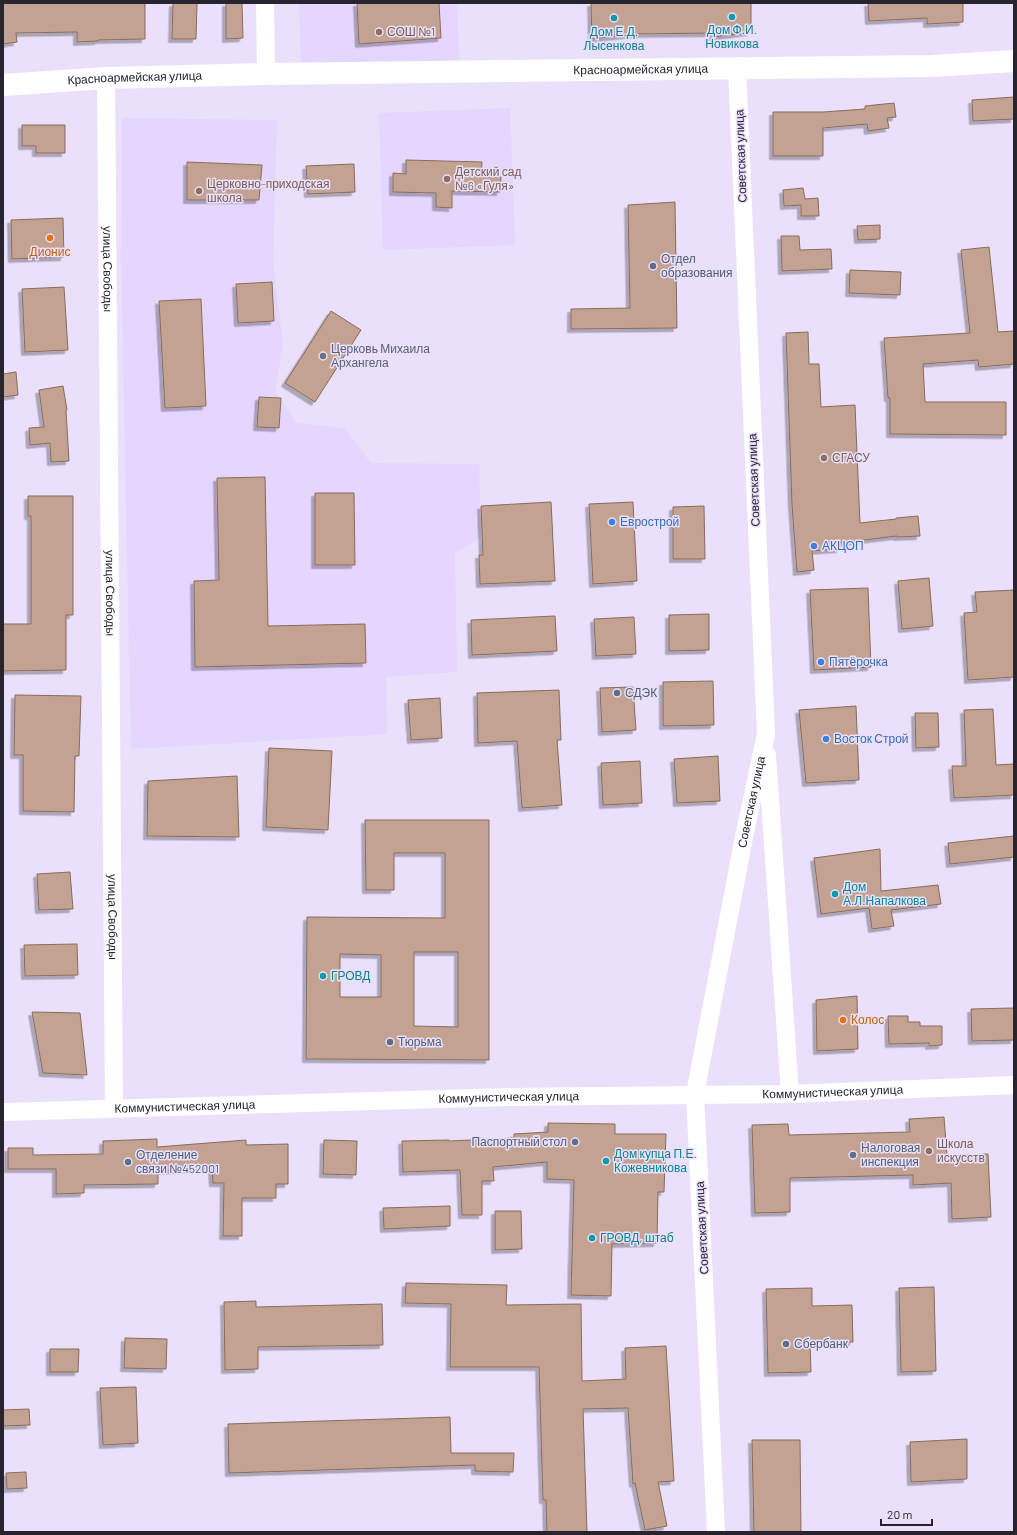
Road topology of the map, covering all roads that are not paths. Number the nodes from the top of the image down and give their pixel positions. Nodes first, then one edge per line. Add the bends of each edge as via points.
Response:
1 (265, 3) edge
2 (1014, 61) edge
3 (737, 68) junction
4 (266, 74) junction
5 (106, 78) junction
6 (3, 85) edge
7 (766, 734) junction
8 (1014, 1086) edge
9 (695, 1094) junction
10 (790, 1094) junction
11 (114, 1108) junction
12 (3, 1112) edge
13 (716, 1532) edge

1 - 4 street
2 - 3 main road, Красноармейская улица via 933,66
3 - 4 main road, Красноармейская улица
3 - 7 street, Советская улица
4 - 5 main road, Красноармейская улица
5 - 6 main road, Красноармейская улица
5 - 11 street, улица Свободы
7 - 9 street, Советская улица
7 - 10 street
8 - 10 street, Коммунистическая улица
9 - 10 street, Коммунистическая улица
9 - 11 street, Коммунистическая улица
9 - 13 street, Советская улица
11 - 12 street, Коммунистическая улица

